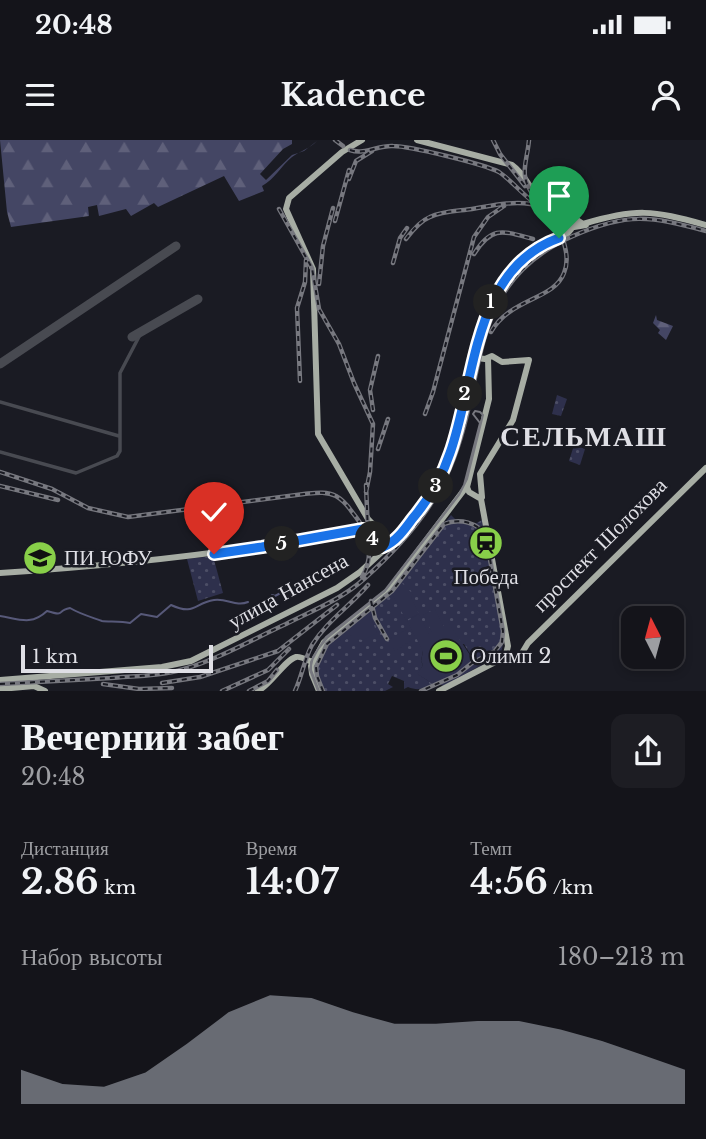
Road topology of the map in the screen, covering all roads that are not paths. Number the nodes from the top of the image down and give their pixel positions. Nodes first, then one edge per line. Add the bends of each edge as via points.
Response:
1 (362, 140) edge
2 (418, 140) edge
3 (568, 225) junction
4 (706, 225) edge
5 (475, 358) junction
6 (488, 360) junction
7 (706, 467) edge
8 (480, 478) junction
9 (468, 482) junction
10 (475, 491) junction
11 (461, 495) junction
12 (372, 530) junction
13 (387, 543) junction
14 (0, 572) edge
15 (516, 645) junction
16 (507, 650) junction
17 (522, 652) junction
18 (513, 659) junction
19 (312, 662) junction
20 (0, 680) edge
21 (0, 689) edge
22 (45, 691) edge
23 (258, 691) edge
24 (320, 691) edge
25 (441, 691) edge

1 - 12 main road via 289,198 286,209 313,269 318,434
2 - 3 main road via 513,165 542,202
3 - 4 main road via 638,212
3 - 4 main road via 574,218 584,224 613,214 647,211
3 - 5 main road, улица Нансена via 561,236 515,266 492,301
5 - 6 main road
5 - 13 main road, улица Нансена via 443,472 428,500
6 - 8 main road via 529,360 513,420
6 - 9 main road via 489,400
7 - 15 main road, проспект Шолохова via 529,640
7 - 17 main road, проспект Шолохова
8 - 9 main road
8 - 10 main road
9 - 10 main road
9 - 11 main road
10 - 11 main road
10 - 15 main road via 508,633
10 - 16 main road via 481,499
11 - 19 main road via 387,592 328,638
12 - 13 main road
12 - 14 main road via 203,555
13 - 20 main road, улица Нансена via 337,589 191,661
15 - 16 main road
15 - 17 main road
16 - 18 main road
16 - 25 main road via 501,659
17 - 18 main road
18 - 25 main road
19 - 23 main road via 293,658
19 - 24 main road
21 - 22 main road via 37,686

